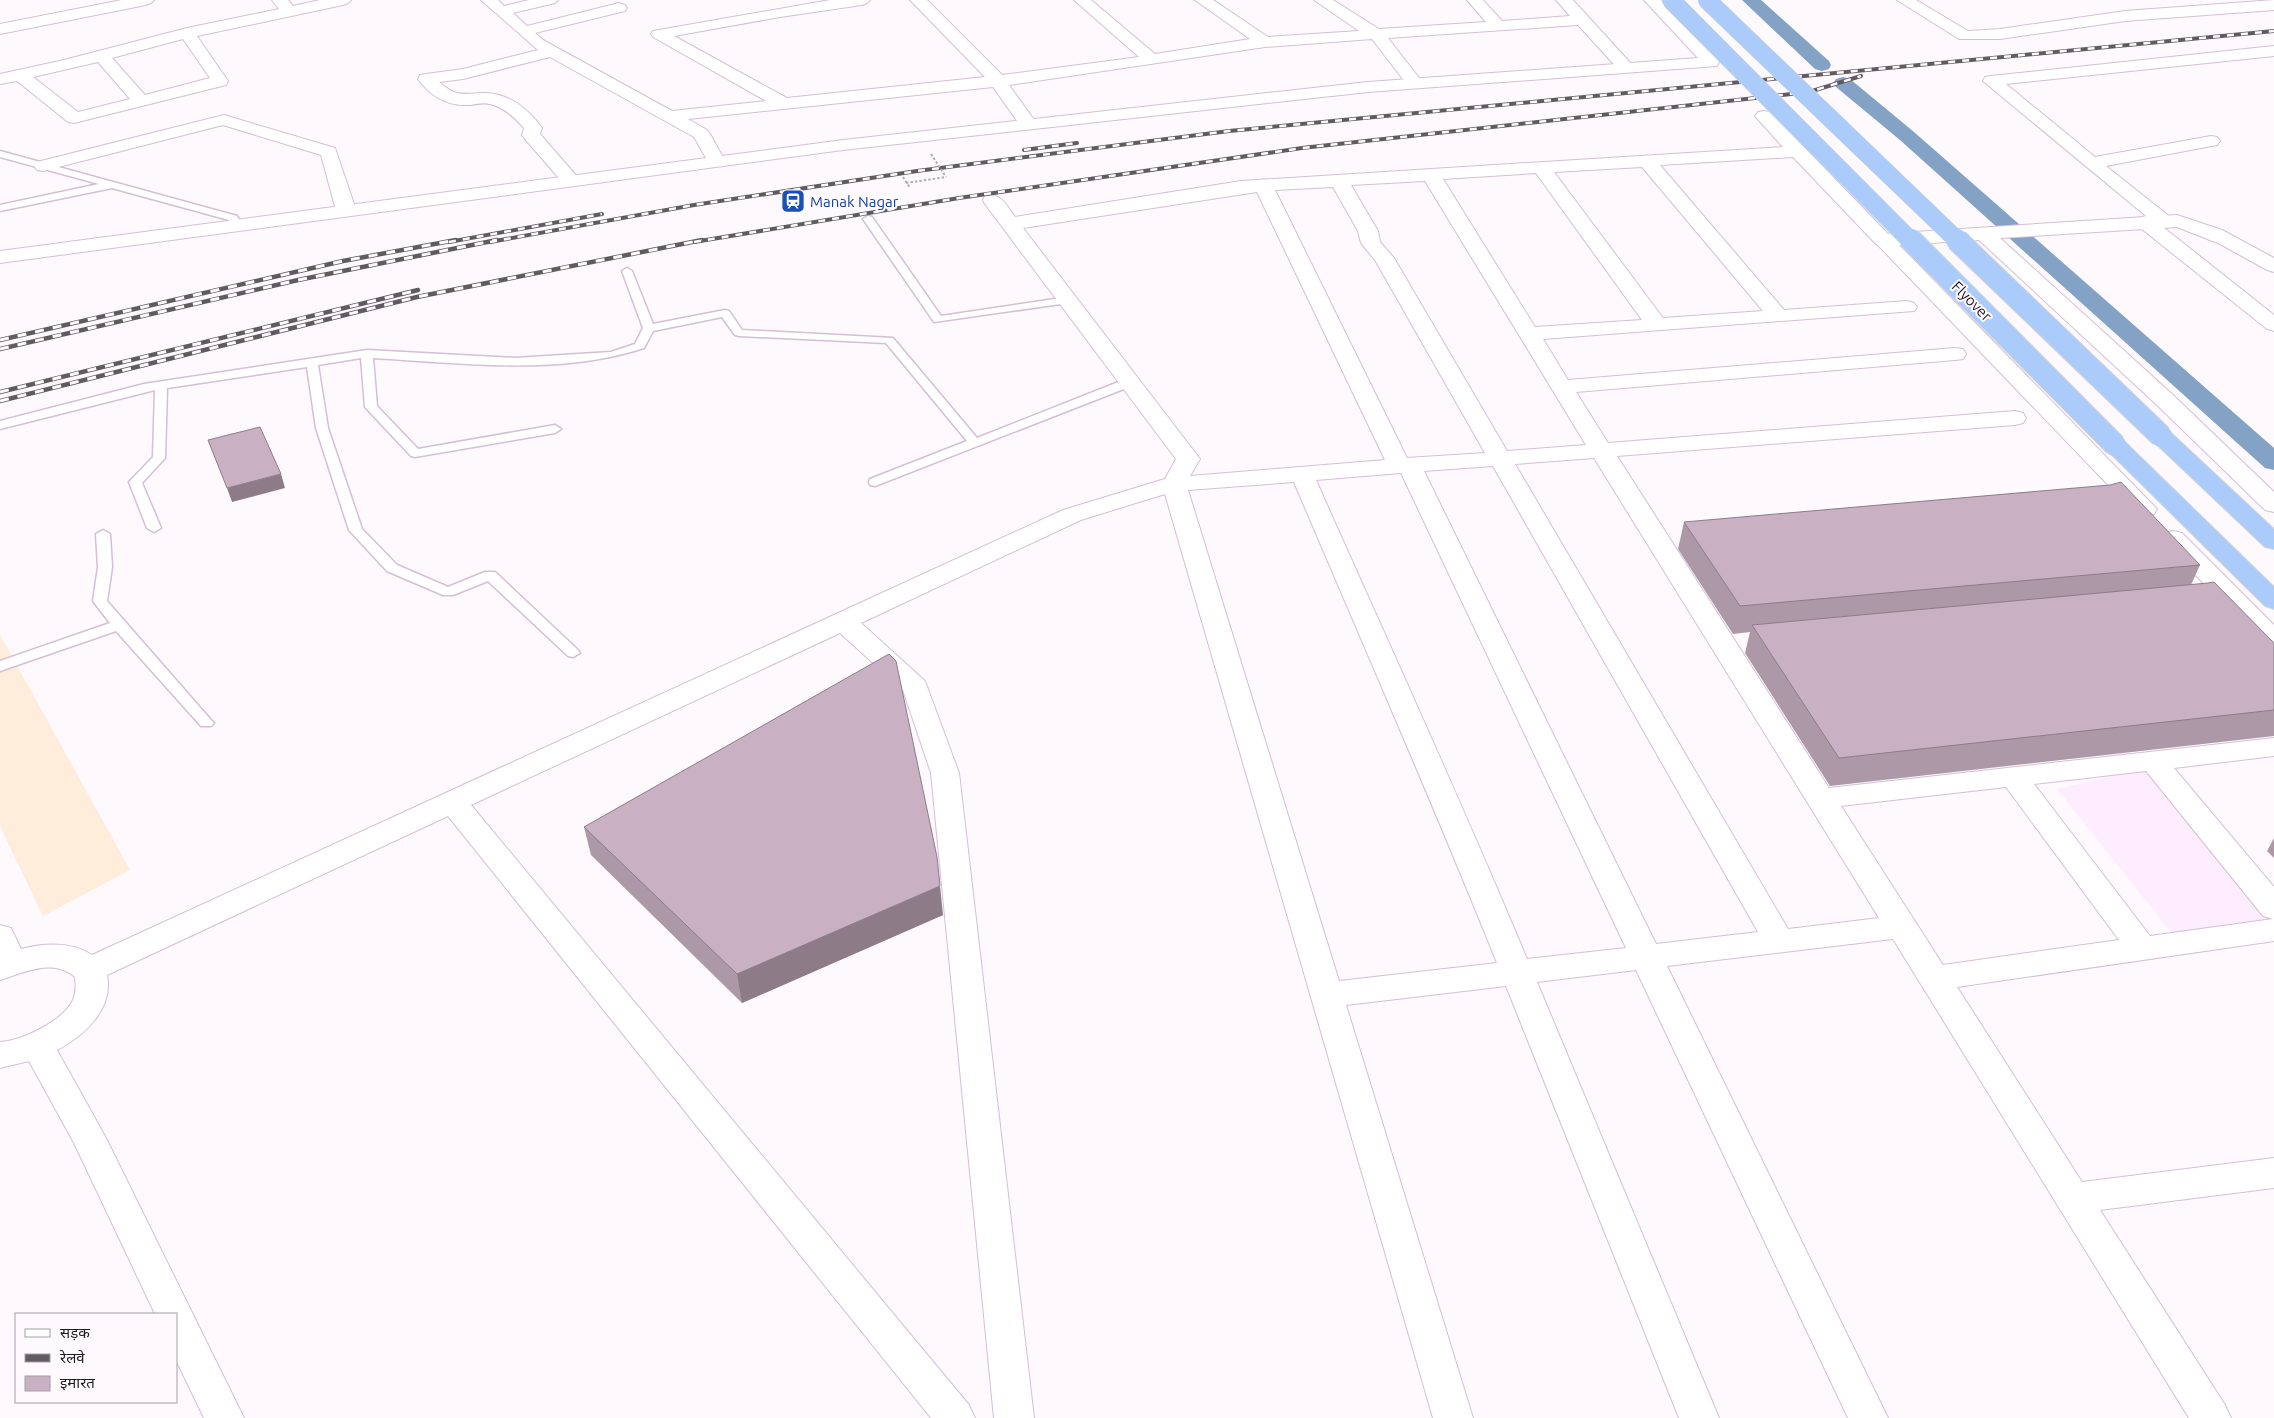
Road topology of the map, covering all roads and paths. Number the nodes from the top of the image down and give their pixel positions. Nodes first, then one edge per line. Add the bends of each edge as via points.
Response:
1 (146, 0) edge
2 (343, 0) edge
3 (550, 0) edge
4 (862, 0) edge
5 (918, 0) edge
6 (1082, 0) edge
7 (1203, 0) edge
8 (1350, 0) edge
9 (1476, 0) edge
10 (1564, 0) edge
11 (1652, 0) edge
12 (1671, 0) edge
13 (1707, 0) edge
14 (1905, 0) edge
15 (1324, 1) edge
16 (2264, 3) edge
17 (495, 5) edge
18 (284, 6) edge
19 (775, 6) edge
20 (619, 8) dead end
21 (1581, 20) junction
22 (1498, 26) junction
23 (0, 30) edge
24 (524, 31) junction
25 (187, 33) junction
26 (1377, 35) junction
27 (1265, 42) junction
28 (553, 51) junction
29 (2274, 51) edge
30 (101, 55) junction
31 (1152, 60) junction
32 (1627, 68) junction
33 (20, 75) junction
34 (0, 79) edge
35 (998, 81) junction
36 (1415, 83) junction
37 (141, 101) junction
38 (783, 103) junction
39 (193, 108) junction
40 (671, 116) junction
41 (1764, 116) dead end
42 (1028, 124) junction
43 (2211, 141) dead end
44 (1798, 151) junction
45 (0, 154) edge
46 (931, 154) dead end
47 (1646, 160) junction
48 (716, 161) junction
49 (2091, 163) junction
50 (43, 166) junction
51 (1541, 167) junction
52 (1430, 174) junction
53 (903, 178) dead end
54 (571, 180) junction
55 (1338, 180) junction
56 (906, 182) junction
57 (114, 185) junction
58 (1262, 185) junction
59 (910, 188) dead end
60 (992, 200) dead end
61 (0, 208) edge
62 (346, 210) junction
63 (868, 219) dead end
64 (2154, 221) junction
65 (238, 224) junction
66 (1010, 224) junction
67 (1988, 233) junction
68 (1883, 240) junction
69 (0, 257) edge
70 (2274, 266) edge
71 (627, 272) dead end
72 (1068, 300) junction
73 (1907, 307) dead end
74 (1778, 316) junction
75 (1657, 325) junction
76 (2274, 325) edge
77 (649, 328) junction
78 (1529, 334) junction
79 (367, 354) junction
80 (1954, 354) dead end
81 (312, 362) junction
82 (1130, 382) junction
83 (161, 385) junction
84 (1562, 387) junction
85 (2015, 418) dead end
86 (0, 425) edge
87 (555, 429) dead end
88 (975, 443) junction
89 (1600, 450) junction
90 (1501, 458) junction
91 (1404, 466) junction
92 (1302, 474) junction
93 (875, 482) dead end
94 (1174, 484) junction
95 (2274, 504) edge
96 (154, 528) dead end
97 (103, 534) dead end
98 (1688, 538) edge
99 (1658, 541) junction
100 (2274, 542) edge
101 (2274, 601) edge
102 (843, 621) junction
103 (118, 625) junction
104 (2274, 640) edge
105 (1753, 643) edge
106 (1724, 645) junction
107 (573, 653) dead end
108 (0, 666) edge
109 (206, 723) dead end
110 (2274, 747) edge
111 (2154, 761) junction
112 (2014, 776) junction
113 (1820, 799) junction
114 (453, 802) junction
115 (2274, 908) edge
116 (1901, 927) junction
117 (2274, 930) edge
118 (1779, 941) junction
119 (2143, 949) junction
120 (4, 956) edge
121 (1646, 957) junction
122 (89, 970) junction
123 (1519, 972) junction
124 (1934, 978) junction
125 (1327, 995) junction
126 (37, 1044) junction
127 (0, 1055) edge
128 (2274, 1173) edge
129 (2073, 1198) junction
130 (174, 1313) edge
131 (178, 1323) edge
132 (224, 1418) edge
133 (955, 1418) edge
134 (1014, 1418) edge
135 (1453, 1418) edge
136 (1699, 1418) edge
137 (1868, 1418) edge
138 (2211, 1418) edge

1 - 23 street
2 - 18 street
3 - 17 street
4 - 19 street
5 - 35 street
6 - 31 street
7 - 27 street
8 - 15 street
9 - 22 street
10 - 21 street
11 - 32 street via 1711,62
12 - 101 highway, Flyover, bridge
13 - 100 highway, Flyover, bridge
14 - 16 street via 1966,36
15 - 26 street
17 - 24 street
18 - 25 street
19 - 38 street via 659,34
20 - 24 street
21 - 22 street
21 - 32 street
22 - 26 street
24 - 28 street
25 - 30 street
25 - 39 street via 220,81
26 - 27 street
26 - 36 street
27 - 31 street
28 - 40 street
28 - 54 street via 463,74 426,79 436,90 451,98 496,100 525,116 534,128 531,135
29 - 49 street via 1991,81
30 - 33 street
30 - 37 street
31 - 35 street
32 - 36 street
33 - 34 street
33 - 37 street via 74,118
35 - 38 street
35 - 42 street
36 - 42 street
37 - 39 street
38 - 40 street
39 - 50 street
39 - 62 street via 329,152
40 - 48 street via 701,134
41 - 44 street
42 - 48 street
43 - 49 street
44 - 47 street
44 - 68 street
45 - 50 lane
46 - 56 path, bridge via 946,177
47 - 51 street
47 - 74 street
48 - 54 street
49 - 64 street
50 - 57 lane
51 - 52 street
51 - 75 street
52 - 55 street
52 - 78 street
53 - 56 path
54 - 62 street
55 - 58 street
55 - 90 street via 1368,231 1371,242 1384,258
56 - 59 path
57 - 61 lane
57 - 65 lane via 234,218
58 - 66 street
58 - 91 street
60 - 66 street
62 - 65 street
63 - 72 lane via 938,320
64 - 67 street
64 - 70 street via 2194,224
64 - 76 street
65 - 69 street
66 - 72 street
67 - 68 street
67 - 95 street
68 - 104 street
71 - 77 lane
72 - 82 street
73 - 74 street
74 - 75 street
75 - 78 street
77 - 79 lane via 640,346 612,355 515,362
77 - 88 lane via 725,313 739,333 889,340
78 - 84 street
79 - 81 lane
79 - 87 lane via 371,407 415,453
80 - 84 street
81 - 83 lane
81 - 107 lane via 322,428 356,530 392,568 448,592 490,575
82 - 88 lane
82 - 94 street via 1188,459
83 - 86 lane
83 - 96 lane via 159,458 136,482
84 - 89 street
85 - 89 street
88 - 93 lane
89 - 90 street
89 - 99 street
90 - 91 street
90 - 118 street
91 - 92 street
91 - 121 street
92 - 94 street
92 - 123 street
94 - 102 street via 1072,515
94 - 125 street
97 - 103 lane via 105,567 100,601
98 - 99 street
99 - 106 street
102 - 114 street
102 - 134 street via 915,687 945,773
103 - 108 lane
103 - 109 lane
105 - 106 street
106 - 113 street
110 - 111 street
111 - 112 street
111 - 115 street
112 - 113 street
112 - 119 street
113 - 116 street
114 - 122 street
114 - 133 street
116 - 118 street
116 - 124 street
117 - 119 street
118 - 121 street
119 - 124 street
120 - 122 street via 23,960 57,956 72,959
121 - 123 street
121 - 137 street
122 - 126 street via 91,997 78,1017 54,1038
123 - 125 street
123 - 136 street
124 - 129 street
125 - 135 street
126 - 127 street via 10,1055
126 - 130 street via 89,1138
128 - 129 street
129 - 138 street
131 - 132 street

